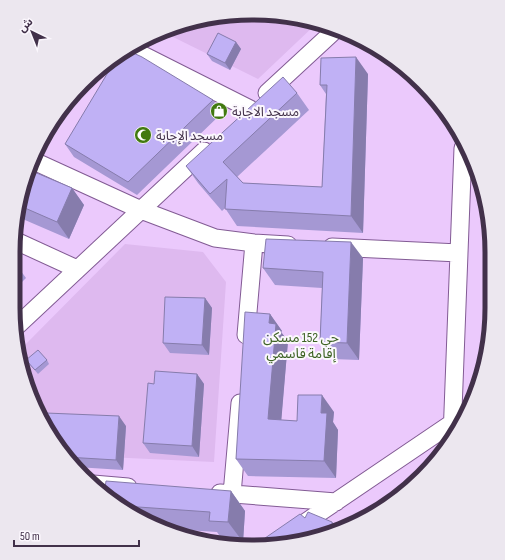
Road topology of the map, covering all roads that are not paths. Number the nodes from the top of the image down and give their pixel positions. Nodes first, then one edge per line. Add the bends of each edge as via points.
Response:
1 (331, 34) edge
2 (138, 50) edge
3 (216, 141) edge
4 (463, 154) edge
5 (38, 163) edge
6 (141, 210) junction
7 (20, 243) edge
8 (254, 243) junction
9 (459, 253) junction
10 (77, 269) junction
11 (20, 323) edge
12 (244, 353) edge
13 (242, 384) edge
14 (452, 427) edge
15 (449, 432) edge
16 (102, 485) edge
17 (147, 488) edge
18 (201, 492) edge
19 (232, 494) junction
20 (336, 502) junction
21 (285, 536) edge

1 - 2 street via 245,114
3 - 6 street
4 - 9 street
5 - 6 street
6 - 8 street via 215,238
6 - 10 street
7 - 10 street
8 - 9 street
8 - 12 street
9 - 14 street
10 - 11 street
13 - 19 street
15 - 20 street
16 - 17 street
18 - 19 street
19 - 20 street
20 - 21 street

